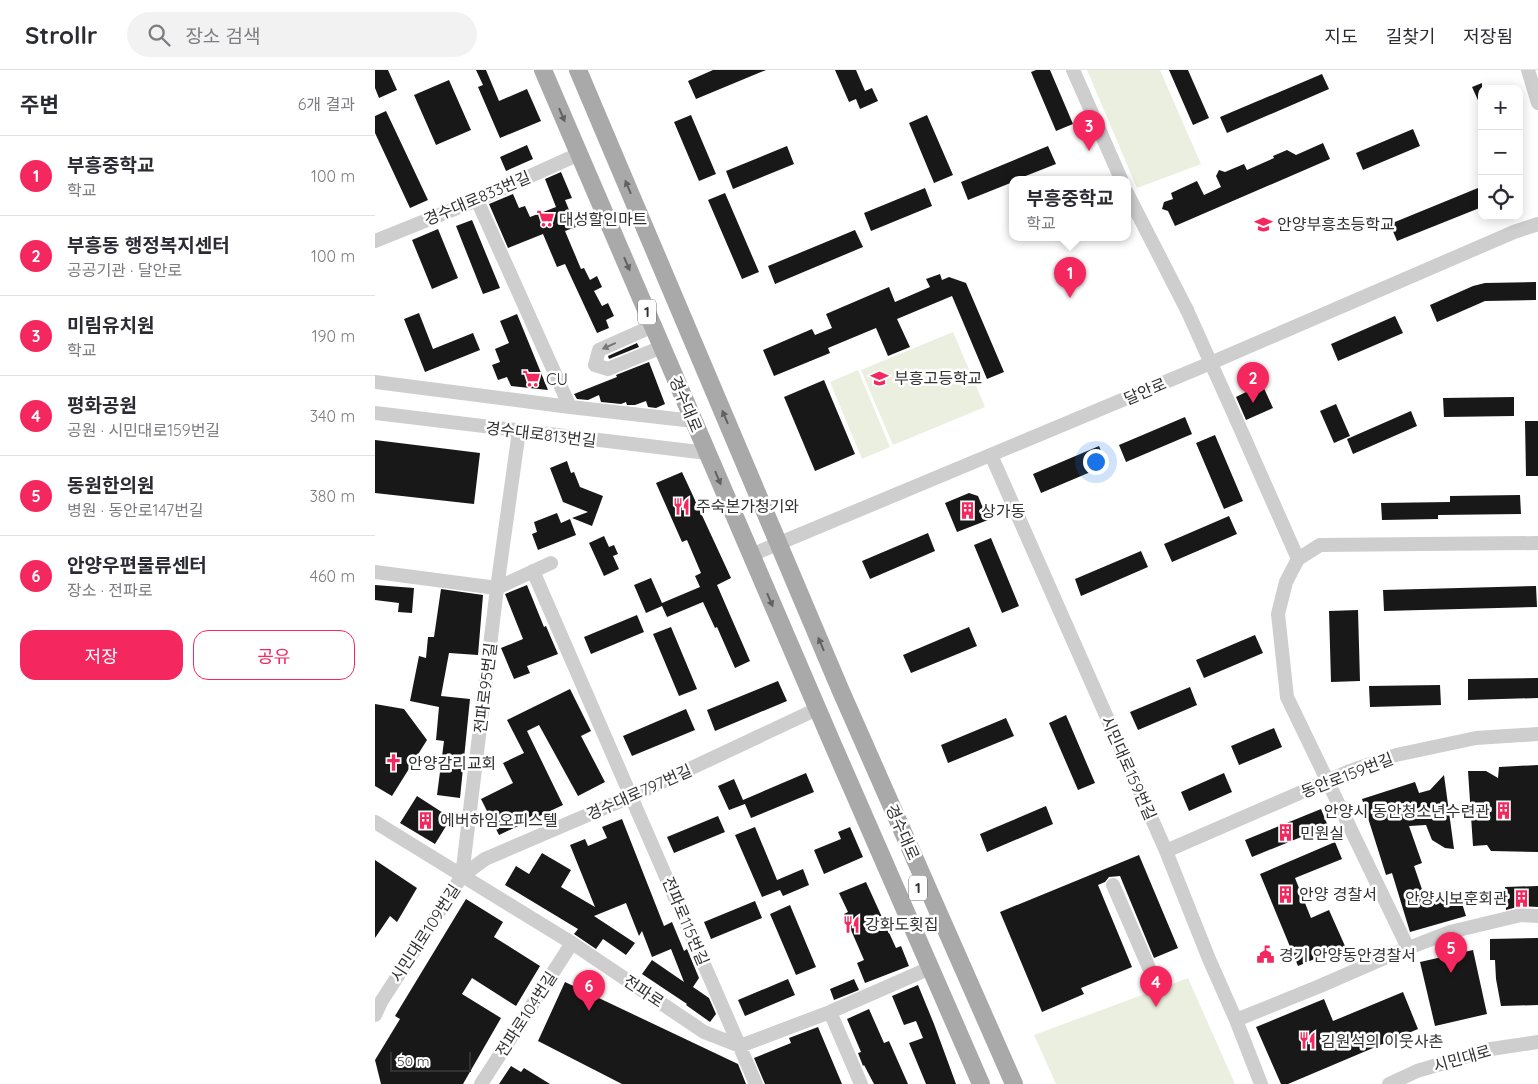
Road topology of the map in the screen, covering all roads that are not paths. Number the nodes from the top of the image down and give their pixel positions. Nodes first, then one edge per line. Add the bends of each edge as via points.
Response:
1 (543, 70) edge
2 (578, 70) edge
3 (1073, 70) edge
4 (1528, 70) edge
5 (1538, 103) edge
6 (579, 154) junction
7 (1120, 176) edge
8 (477, 200) junction
9 (1131, 202) edge
10 (1538, 224) edge
11 (375, 241) edge
12 (653, 326) junction
13 (662, 346) junction
14 (375, 382) edge
15 (570, 407) junction
16 (375, 413) edge
17 (694, 421) junction
18 (519, 431) junction
19 (707, 452) junction
20 (991, 455) junction
21 (778, 542) junction
22 (1538, 543) edge
23 (751, 555) junction
24 (1298, 559) junction
25 (551, 563) dead end
26 (533, 571) junction
27 (375, 572) edge
28 (497, 588) junction
29 (840, 689) junction
30 (817, 709) junction
31 (1538, 734) edge
32 (830, 738) junction
33 (1327, 781) junction
34 (632, 796) junction
35 (375, 822) edge
36 (1166, 851) junction
37 (462, 876) junction
38 (1113, 885) dead end
39 (1538, 916) edge
40 (571, 943) junction
41 (1407, 948) junction
42 (930, 968) junction
43 (1153, 977) dead end
44 (830, 1012) junction
45 (375, 1015) edge
46 (1236, 1020) junction
47 (1538, 1042) edge
48 (740, 1046) junction
49 (481, 1084) edge
50 (756, 1084) edge
51 (861, 1084) edge
52 (981, 1084) edge
53 (993, 1084) edge
54 (1004, 1084) edge
55 (1014, 1084) edge
56 (1261, 1084) edge
57 (1389, 1084) edge

1 -> 6 main road, 경수대로 / 1
21 -> 2 main road, 경수대로 / 1
3 - 7 street
4 - 5 street
6 - 8 street, 경수대로833번길
6 -> 12 main road, 경수대로 / 1
8 - 11 street, 경수대로833번길
8 - 15 street, 경수대로813번길
9 - 24 street, bridge via 1187,310
10 - 20 street, 달안로
12 - 13 main road, 경수대로 / 1
12 -> 13 street via 599,350 595,365 608,370
13 - 17 main road, 경수대로 / 1
14 - 15 street, 경수대로813번길
15 - 17 street, 경수대로813번길
16 - 18 street, 경수대로813번길
17 - 19 main road, 경수대로 / 1
18 - 19 street, 경수대로813번길
18 - 28 street, 전파로95번길
19 -> 23 main road, 경수대로 / 1
20 - 21 street, 달안로
20 - 36 street, 시민대로159번길
21 - 23 street, 달안로
29 -> 21 main road, 경수대로 / 1
22 - 24 street via 1320,545
23 -> 30 main road, 경수대로 / 1
24 - 33 street via 1286,582 1278,614 1283,668 1287,697
25 - 26 street
26 - 28 street
26 - 34 street, 전파로115번길
27 - 28 street
28 - 37 street, 전파로95번길
29 - 54 main road, 경수대로 / 1 via 899,846
29 - 55 main road, 경수대로
30 - 32 main road, 경수대로 / 1
30 - 34 street, 경수대로797번길
31 - 33 street, 동안로159번길 via 1475,738 1396,755
32 - 42 main road, 경수대로
32 - 53 main road, 경수대로 / 1 via 889,852
33 - 36 street, 동안로159번길
33 - 41 street
34 - 37 street, 경수대로797번길 via 485,859
34 - 48 street, 전파로115번길
35 - 37 street, 전파로
36 - 46 street, 시민대로159번길
37 - 40 street, 전파로
37 - 45 street, 시민대로109번길
38 - 43 street
39 - 41 street via 1521,915 1450,932
40 - 48 street, 전파로 via 704,1032
40 - 49 street, 전파로104번길
41 - 46 street
42 - 44 street
42 - 52 main road, 경수대로
44 - 48 street
44 - 51 street
46 - 56 street, 시민대로159번길
47 - 57 street, 시민대로 via 1491,1049 1417,1071
48 - 50 street, 전파로115번길

